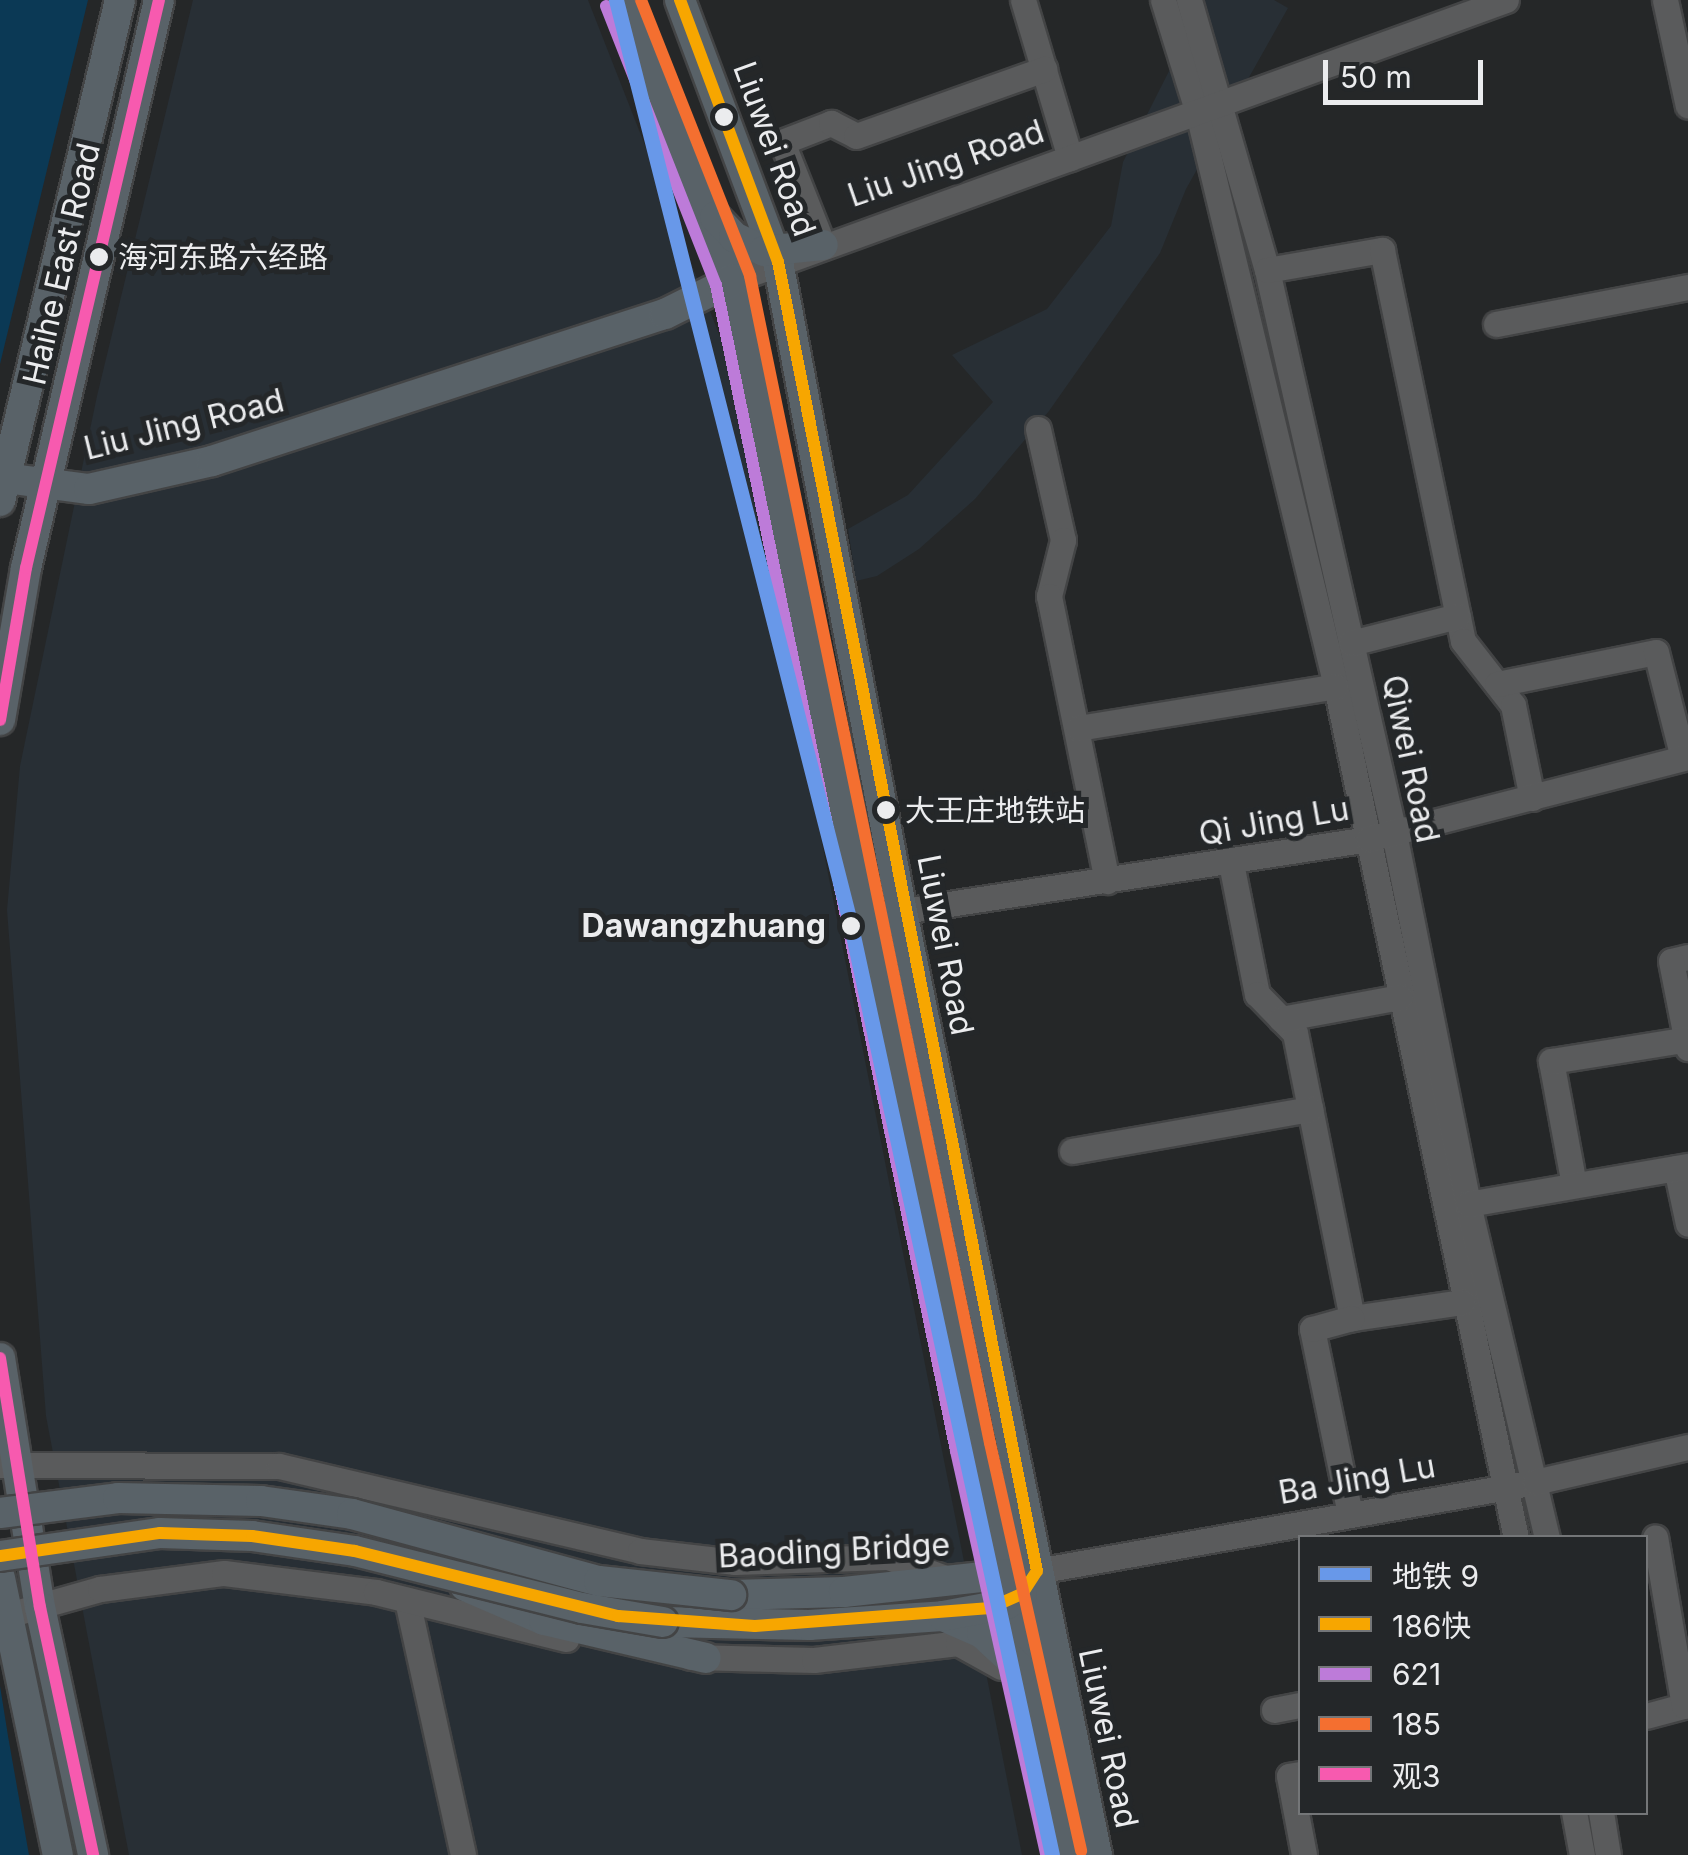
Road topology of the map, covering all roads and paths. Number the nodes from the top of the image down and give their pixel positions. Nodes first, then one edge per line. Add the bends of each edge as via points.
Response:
1 (120, 0) edge
2 (159, 0) edge
3 (622, 0) edge
4 (680, 0) edge
5 (1023, 0) edge
6 (1163, 0) edge
7 (1189, 0) edge
8 (1506, 0) edge
9 (1665, 0) edge
10 (1044, 70) junction
11 (1204, 106) junction
12 (1688, 106) edge
13 (1070, 158) junction
14 (706, 207) junction
15 (822, 245) junction
16 (776, 257) junction
17 (1267, 270) junction
18 (733, 280) junction
19 (1688, 287) edge
20 (1496, 324) dead end
21 (1038, 429) dead end
22 (46, 486) junction
23 (2, 489) edge
24 (1458, 616) junction
25 (1351, 643) junction
26 (1497, 684) junction
27 (1336, 686) junction
28 (0, 720) edge
29 (1078, 728) junction
30 (1686, 758) edge
31 (1532, 798) junction
32 (1394, 833) junction
33 (1368, 839) junction
34 (1232, 863) junction
35 (1107, 882) junction
36 (902, 912) junction
37 (865, 917) junction
38 (1688, 958) edge
39 (1400, 997) junction
40 (1281, 1019) junction
41 (1687, 1042) edge
42 (1310, 1109) junction
43 (1072, 1150) dead end
44 (1682, 1167) edge
45 (1574, 1184) junction
46 (1468, 1204) junction
47 (1688, 1224) edge
48 (1463, 1302) junction
49 (1352, 1318) junction
50 (0, 1358) edge
51 (1688, 1448) edge
52 (9, 1464) edge
53 (1535, 1482) junction
54 (1504, 1486) junction
55 (0, 1513) edge
56 (1350, 1514) junction
57 (1515, 1535) edge
58 (1547, 1535) edge
59 (1654, 1537) dead end
60 (0, 1556) edge
61 (1038, 1571) junction
62 (0, 1578) edge
63 (953, 1581) junction
64 (1003, 1589) junction
65 (407, 1600) junction
66 (40, 1607) junction
67 (8, 1615) junction
68 (943, 1616) junction
69 (662, 1634) junction
70 (706, 1658) junction
71 (1025, 1673) junction
72 (1298, 1705) edge
73 (1274, 1710) dead end
74 (1648, 1715) edge
75 (1034, 1716) junction
76 (1298, 1774) edge
77 (1575, 1815) edge
78 (1601, 1815) edge
79 (58, 1855) edge
80 (92, 1855) edge
81 (463, 1855) edge
82 (1064, 1855) edge
83 (1097, 1855) edge
84 (1304, 1855) edge
85 (1582, 1855) edge
86 (1608, 1855) edge

1 - 23 main road, Haihe East Road
2 - 22 main road, Haihe East Road
3 - 14 main road, Liuwei Road
4 - 16 main road, Liuwei Road
5 - 10 street
6 - 11 street, Qiwei Road
7 - 11 street, Qiwei Road via 1208,64
8 - 11 street
9 - 12 street
10 - 13 street
10 - 15 street via 856,136 830,123 782,142
11 - 13 street, Liu Jing Road
11 - 17 street, Qiwei Road
11 - 27 street, Qiwei Road
13 - 15 street, Liu Jing Road
14 - 16 main road via 742,243
14 - 18 main road, Liuwei Road
15 - 16 main road
16 - 18 street, Liu Jing Road
16 - 36 main road, Liuwei Road
17 - 24 street via 1382,250
17 - 25 street, Qiwei Road
18 - 22 main road, Liu Jing Road via 665,314 212,461 89,488
18 - 37 main road, Liuwei Road
19 - 20 street
21 - 29 street via 1064,540 1049,596
22 - 23 main road, Liu Jing Road
22 - 28 main road, Haihe East Road
24 - 25 street
24 - 26 street via 1463,641
25 - 32 street, Qiwei Road
26 - 30 street via 1656,652
26 - 31 street via 1513,704
27 - 29 street
27 - 33 street, Qiwei Road
29 - 35 street
30 - 31 street, Qi Jing Lu
31 - 32 street, Qi Jing Lu
32 - 33 street, Qi Jing Lu
32 - 46 street, Qiwei Road
33 - 34 street, Qi Jing Lu
33 - 39 street, Qiwei Road
34 - 35 street, Qi Jing Lu
34 - 40 street via 1257,994
35 - 36 street, Qi Jing Lu
36 - 37 street, Qi Jing Lu
36 - 61 main road, Liuwei Road
37 - 64 main road, Liuwei Road
38 - 41 street via 1672,960
39 - 40 street
39 - 48 street, Qiwei Road
40 - 42 street via 1294,1033
41 - 45 street via 1551,1061
42 - 43 street
42 - 49 street
44 - 45 street
44 - 47 street
45 - 46 street
46 - 53 street, Qiwei Road
48 - 49 street
48 - 54 street, Qiwei Road
49 - 56 street via 1312,1328
50 - 52 main road
51 - 53 street, Ba Jing Lu
52 - 63 street via 278,1466 640,1552 735,1562 888,1557
52 - 66 main road
53 - 54 street, Ba Jing Lu
53 - 58 street, Qiwei Road
54 - 56 street, Ba Jing Lu
54 - 57 street, Qiwei Road
55 - 63 main road, Baoding Bridge, bridge via 118,1498 261,1501 396,1524 599,1581 731,1595
56 - 61 street, Ba Jing Lu
59 - 74 street via 1684,1706
60 - 69 main road, Baoding Bridge, bridge via 130,1536 208,1534 355,1551
61 - 64 main road
61 - 83 main road, Liuwei Road
62 - 67 main road
63 - 64 main road, Baoding Bridge
64 - 68 main road, Baoding Bridge
64 - 71 main road, Liuwei Road
65 - 66 street via 224,1574 118,1586
65 - 70 street via 552,1637
65 - 81 street
66 - 67 street
66 - 80 main road
67 - 79 main road
68 - 69 main road, Baoding Bridge
68 - 71 main road via 982,1633
69 - 70 main road
70 - 75 street via 814,1660 958,1643 1000,1666
71 - 75 main road, Liuwei Road
72 - 73 street
75 - 82 main road, Liuwei Road
76 - 84 street via 1289,1776
77 - 85 street
78 - 86 street

